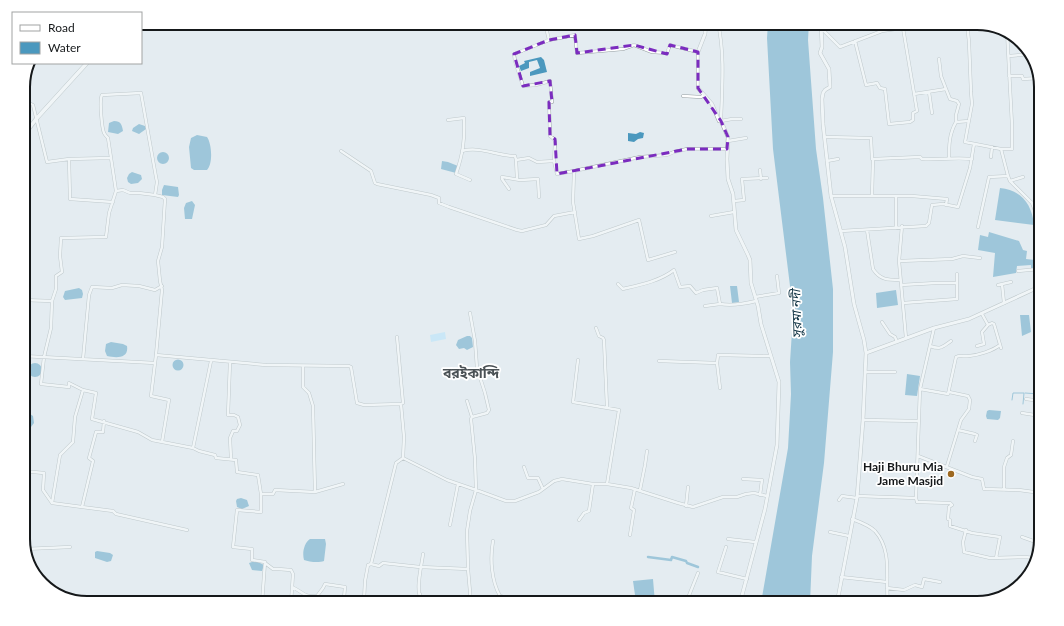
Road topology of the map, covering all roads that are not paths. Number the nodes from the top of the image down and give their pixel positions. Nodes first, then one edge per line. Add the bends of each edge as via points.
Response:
1 (547, 30) edge
2 (705, 30) edge
3 (720, 30) edge
4 (821, 30) joint
5 (889, 30) edge
6 (903, 30) edge
7 (968, 30) edge
8 (882, 31) joint
9 (1008, 39) edge
10 (549, 40) junction
11 (855, 41) junction
12 (698, 52) junction
13 (1024, 55) edge
14 (1009, 56) junction
15 (939, 59) dead end
16 (87, 64) edge
17 (1009, 76) junction
18 (1033, 78) edge
19 (946, 89) junction
20 (930, 92) junction
21 (914, 94) junction
22 (704, 95) junction
23 (683, 96) dead end
24 (30, 104) edge
25 (932, 113) dead end
26 (37, 118) junction
27 (741, 119) dead end
28 (448, 120) dead end
29 (721, 121) junction
30 (969, 121) junction
31 (956, 122) junction
32 (30, 127) edge
33 (825, 137) junction
34 (746, 138) dead end
35 (728, 141) junction
36 (974, 144) junction
37 (992, 147) junction
38 (727, 149) junction
39 (1001, 149) junction
40 (342, 151) dead end
41 (462, 151) junction
42 (991, 157) dead end
43 (110, 158) junction
44 (69, 159) junction
45 (838, 159) dead end
46 (874, 159) junction
47 (949, 159) junction
48 (972, 159) junction
49 (516, 160) junction
50 (554, 161) junction
51 (826, 161) junction
52 (760, 170) dead end
53 (574, 171) junction
54 (1008, 176) junction
55 (1023, 177) dead end
56 (767, 178) dead end
57 (517, 179) junction
58 (761, 179) junction
59 (470, 180) dead end
60 (1010, 181) junction
61 (509, 190) dead end
62 (116, 191) junction
63 (155, 195) junction
64 (831, 196) junction
65 (872, 196) junction
66 (896, 196) junction
67 (539, 197) dead end
68 (734, 201) junction
69 (113, 202) junction
70 (1032, 203) joint
71 (946, 205) junction
72 (1034, 209) edge
73 (575, 212) junction
74 (734, 212) junction
75 (711, 216) dead end
76 (902, 226) junction
77 (978, 227) dead end
78 (896, 228) junction
79 (867, 230) junction
80 (840, 231) junction
81 (674, 252) dead end
82 (980, 258) dead end
83 (899, 261) junction
84 (1034, 269) edge
85 (1018, 271) dead end
86 (957, 274) dead end
87 (777, 276) dead end
88 (900, 280) junction
89 (1011, 282) dead end
90 (957, 283) junction
91 (618, 284) dead end
92 (1002, 284) junction
93 (901, 285) junction
94 (998, 285) dead end
95 (162, 286) junction
96 (1034, 289) edge
97 (756, 299) junction
98 (30, 300) edge
99 (52, 301) junction
100 (903, 303) junction
101 (1004, 303) junction
102 (720, 304) junction
103 (705, 306) dead end
104 (470, 313) dead end
105 (982, 314) junction
106 (882, 322) dead end
107 (988, 325) junction
108 (596, 328) dead end
109 (934, 328) junction
110 (397, 337) dead end
111 (906, 338) junction
112 (951, 341) dead end
113 (897, 342) junction
114 (930, 346) junction
115 (976, 346) dead end
116 (866, 353) junction
117 (156, 355) junction
118 (30, 356) edge
119 (770, 356) junction
120 (44, 357) junction
121 (83, 359) junction
122 (578, 360) dead end
123 (212, 361) junction
124 (659, 361) dead end
125 (230, 362) junction
126 (155, 363) junction
127 (717, 363) junction
128 (303, 366) junction
129 (865, 372) junction
130 (895, 372) dead end
131 (720, 388) dead end
132 (83, 390) junction
133 (920, 390) junction
134 (949, 392) junction
135 (1026, 399) dead end
136 (1034, 400) edge
137 (467, 401) dead end
138 (401, 404) junction
139 (607, 407) junction
140 (1022, 413) dead end
141 (1034, 415) edge
142 (472, 417) junction
143 (863, 420) junction
144 (104, 421) junction
145 (919, 421) junction
146 (958, 430) junction
147 (975, 441) dead end
148 (1013, 441) dead end
149 (162, 442) junction
150 (193, 448) junction
151 (647, 451) dead end
152 (918, 456) junction
153 (403, 458) junction
154 (231, 459) junction
155 (947, 466) junction
156 (524, 467) dead end
157 (30, 472) edge
158 (743, 479) dead end
159 (343, 484) dead end
160 (458, 484) junction
161 (593, 484) junction
162 (607, 484) junction
163 (688, 487) dead end
164 (543, 489) junction
165 (635, 489) junction
166 (476, 490) junction
167 (640, 490) junction
168 (1004, 490) junction
169 (315, 492) junction
170 (1034, 492) edge
171 (261, 494) junction
172 (760, 494) junction
173 (767, 496) junction
174 (857, 497) junction
175 (916, 498) junction
176 (839, 500) dead end
177 (52, 503) junction
178 (82, 506) junction
179 (686, 506) junction
180 (852, 519) junction
181 (579, 520) dead end
182 (450, 525) dead end
183 (187, 530) dead end
184 (966, 530) junction
185 (830, 532) dead end
186 (630, 535) dead end
187 (849, 536) junction
188 (1022, 537) dead end
189 (728, 538) dead end
190 (493, 541) dead end
191 (1034, 541) edge
192 (756, 542) junction
193 (70, 546) dead end
194 (726, 547) dead end
195 (31, 549) edge
196 (423, 554) dead end
197 (996, 558) junction
198 (1031, 559) edge
199 (265, 562) junction
200 (371, 564) junction
201 (422, 567) junction
202 (468, 569) junction
203 (698, 574) dead end
204 (841, 577) junction
205 (747, 579) junction
206 (887, 582) junction
207 (940, 582) dead end
208 (292, 587) junction
209 (887, 588) junction
210 (420, 594) edge
211 (263, 596) edge
212 (291, 596) edge
213 (313, 596) edge
214 (317, 596) edge
215 (344, 596) edge
216 (364, 596) edge
217 (470, 596) edge
218 (500, 596) edge
219 (689, 596) edge
220 (742, 596) edge
221 (838, 596) edge
222 (888, 596) edge

1 - 10 street
2 - 12 street
3 - 29 street
4 - 11 street via 839,47
4 - 33 street via 820,53 829,69 830,87 823,93 822,99
5 - 8 street
6 - 21 street
7 - 30 street via 972,104
8 - 11 street
9 - 14 street
10 - 12 street via 575,35 577,54 623,49 634,45 665,54 670,45
10 - 50 street via 514,54 523,86 550,81 550,136 555,142
11 - 21 street via 866,85 877,83 880,88 885,89 889,124 913,121 913,113 917,111
12 - 22 street via 698,88
13 - 14 street
14 - 17 street
15 - 19 street
16 - 26 main road
17 - 18 street
17 - 39 street via 1012,149
19 - 20 street
19 - 31 street via 950,99 959,104
20 - 21 street
20 - 25 street
22 - 23 street
22 - 29 street
24 - 26 street via 33,105
26 - 32 main road
26 - 44 street via 47,162
27 - 29 street
28 - 41 street via 464,118 465,136
29 - 35 street
30 - 31 street
30 - 36 street via 965,142
31 - 47 street via 950,138
33 - 46 street via 871,138
33 - 51 street
34 - 35 street
35 - 38 street
36 - 37 street
36 - 48 street
37 - 39 street
37 - 42 street
38 - 53 street via 687,149 667,155 640,157
38 - 68 street via 728,180
39 - 54 street
40 - 73 street via 371,171 377,184 431,195 439,198 439,203 517,230 546,225 554,216
41 - 49 street via 480,150 515,156
41 - 59 street via 456,174
43 - 44 street
43 - 62 street
43 - 63 street via 101,96 141,93 157,182
44 - 69 street via 70,199
45 - 51 street
46 - 47 street
46 - 65 street
47 - 48 street
48 - 71 street via 958,207
49 - 50 street via 529,158 537,162
49 - 57 street
50 - 53 street via 557,174
51 - 64 street
52 - 58 street
53 - 73 street
54 - 60 street
54 - 77 street via 989,177
55 - 60 street
56 - 58 street
57 - 61 street via 502,177
57 - 67 street via 538,179
58 - 68 street via 742,179 744,200
60 - 70 street
62 - 63 street
62 - 69 street
63 - 95 street via 163,197 166,203 162,247 158,261
64 - 65 street
64 - 80 street
65 - 66 street
66 - 71 street via 941,198 946,199
66 - 78 street
68 - 74 street
69 - 99 street via 106,237 61,238 62,272 56,276 56,289
70 - 72 street
71 - 76 street via 932,205 928,225
73 - 81 street via 579,238 593,236 639,220 648,260
74 - 75 street
74 - 97 street via 736,230 750,260 751,283
76 - 78 street
76 - 83 street
78 - 79 street
79 - 80 street
79 - 88 street via 875,273 888,280
80 - 116 street
82 - 83 street via 963,256 952,259
83 - 88 street
84 - 85 street
86 - 90 street
87 - 97 street via 779,292
88 - 93 street
89 - 92 street
90 - 93 street
90 - 100 street via 957,299
91 - 102 street via 623,289 640,285 674,270 680,287 690,286 696,293 717,288
92 - 94 street
92 - 101 street
93 - 100 street
95 - 117 street
95 - 121 street via 155,290 122,285 112,288 92,287
96 - 101 street
97 - 102 street via 734,305
97 - 119 street
98 - 99 street
99 - 120 street via 51,328
100 - 111 street
101 - 105 street
102 - 103 street
104 - 142 street via 477,368 489,410 487,413
105 - 107 street
105 - 109 street
106 - 113 street
107 - 115 street via 982,332 984,344
107 - 134 street via 994,324 1001,347 979,354 956,357
108 - 139 street via 604,340
109 - 111 street
109 - 114 street
110 - 138 street via 403,403
111 - 113 street
112 - 114 street via 940,348
113 - 116 street
114 - 133 street
116 - 129 street
117 - 123 street
117 - 126 street
118 - 120 street
119 - 127 street via 718,355
119 - 173 street via 779,382 779,392 777,445
120 - 121 street
120 - 132 street via 41,384 69,387 70,383
121 - 126 street
122 - 139 street via 573,402
123 - 125 street
123 - 150 street
124 - 127 street
125 - 128 street
125 - 154 street via 228,415 238,417 240,425 230,438
126 - 149 street via 151,396 169,400
127 - 131 street
128 - 138 street via 349,366 357,403
128 - 169 street via 303,387 309,393 313,406
129 - 130 street
129 - 143 street
132 - 144 street via 96,393 92,419
132 - 177 street via 75,417 72,442 60,455
133 - 134 street via 946,395
133 - 145 street
134 - 146 street via 966,394 969,398 969,409 962,418
135 - 136 street
137 - 142 street
138 - 153 street
139 - 162 street via 619,411
140 - 141 street
142 - 166 street
143 - 145 street
143 - 174 street
144 - 149 street
144 - 178 street via 103,432 96,432 89,458 93,461
145 - 152 street
146 - 147 street via 975,434
146 - 155 street
148 - 168 street via 1012,455 1007,458 1004,467
149 - 150 street
150 - 154 street via 215,455 216,458
151 - 167 street
152 - 155 street
152 - 175 street
153 - 160 street
153 - 200 street via 396,462
154 - 171 street via 236,460 237,472 258,475
155 - 168 street via 972,477 982,478 984,489
156 - 164 street via 528,478 538,478
157 - 177 street via 44,473 44,490
158 - 172 street via 762,480
159 - 169 street
160 - 166 street
160 - 182 street
161 - 162 street
161 - 164 street via 562,479 554,480
161 - 181 street via 589,511
162 - 165 street
163 - 179 street
164 - 166 street via 514,501 506,501
165 - 167 street
165 - 186 street
166 - 202 street via 467,531
167 - 179 street
168 - 170 street
169 - 171 street via 275,490 273,494
171 - 199 street via 261,512 237,510 233,547 252,549 252,560
172 - 173 street
172 - 179 street via 723,497 699,506
173 - 192 street
174 - 175 street
174 - 176 street via 842,496
174 - 180 street
175 - 184 street via 917,502 950,503 950,526
177 - 178 street
178 - 183 street via 113,511 116,514
180 - 187 street
180 - 206 street via 875,531 885,548 888,564
184 - 197 street via 964,552
184 - 197 street via 1000,538
185 - 187 street
187 - 204 street
188 - 191 street
189 - 192 street
190 - 218 street via 492,562 496,590
192 - 205 street
193 - 195 street
194 - 205 street via 718,572
196 - 201 street
197 - 198 street
199 - 208 street via 273,569 291,570
199 - 211 street
200 - 201 street
200 - 216 street via 368,565
201 - 202 street
201 - 210 street
202 - 217 street
203 - 219 street
204 - 206 street
204 - 221 street
205 - 220 street
206 - 209 street
207 - 209 street via 924,579 922,587 915,585 904,590
208 - 212 street
208 - 213 street via 304,595
209 - 222 street
214 - 215 street via 324,584 345,587

